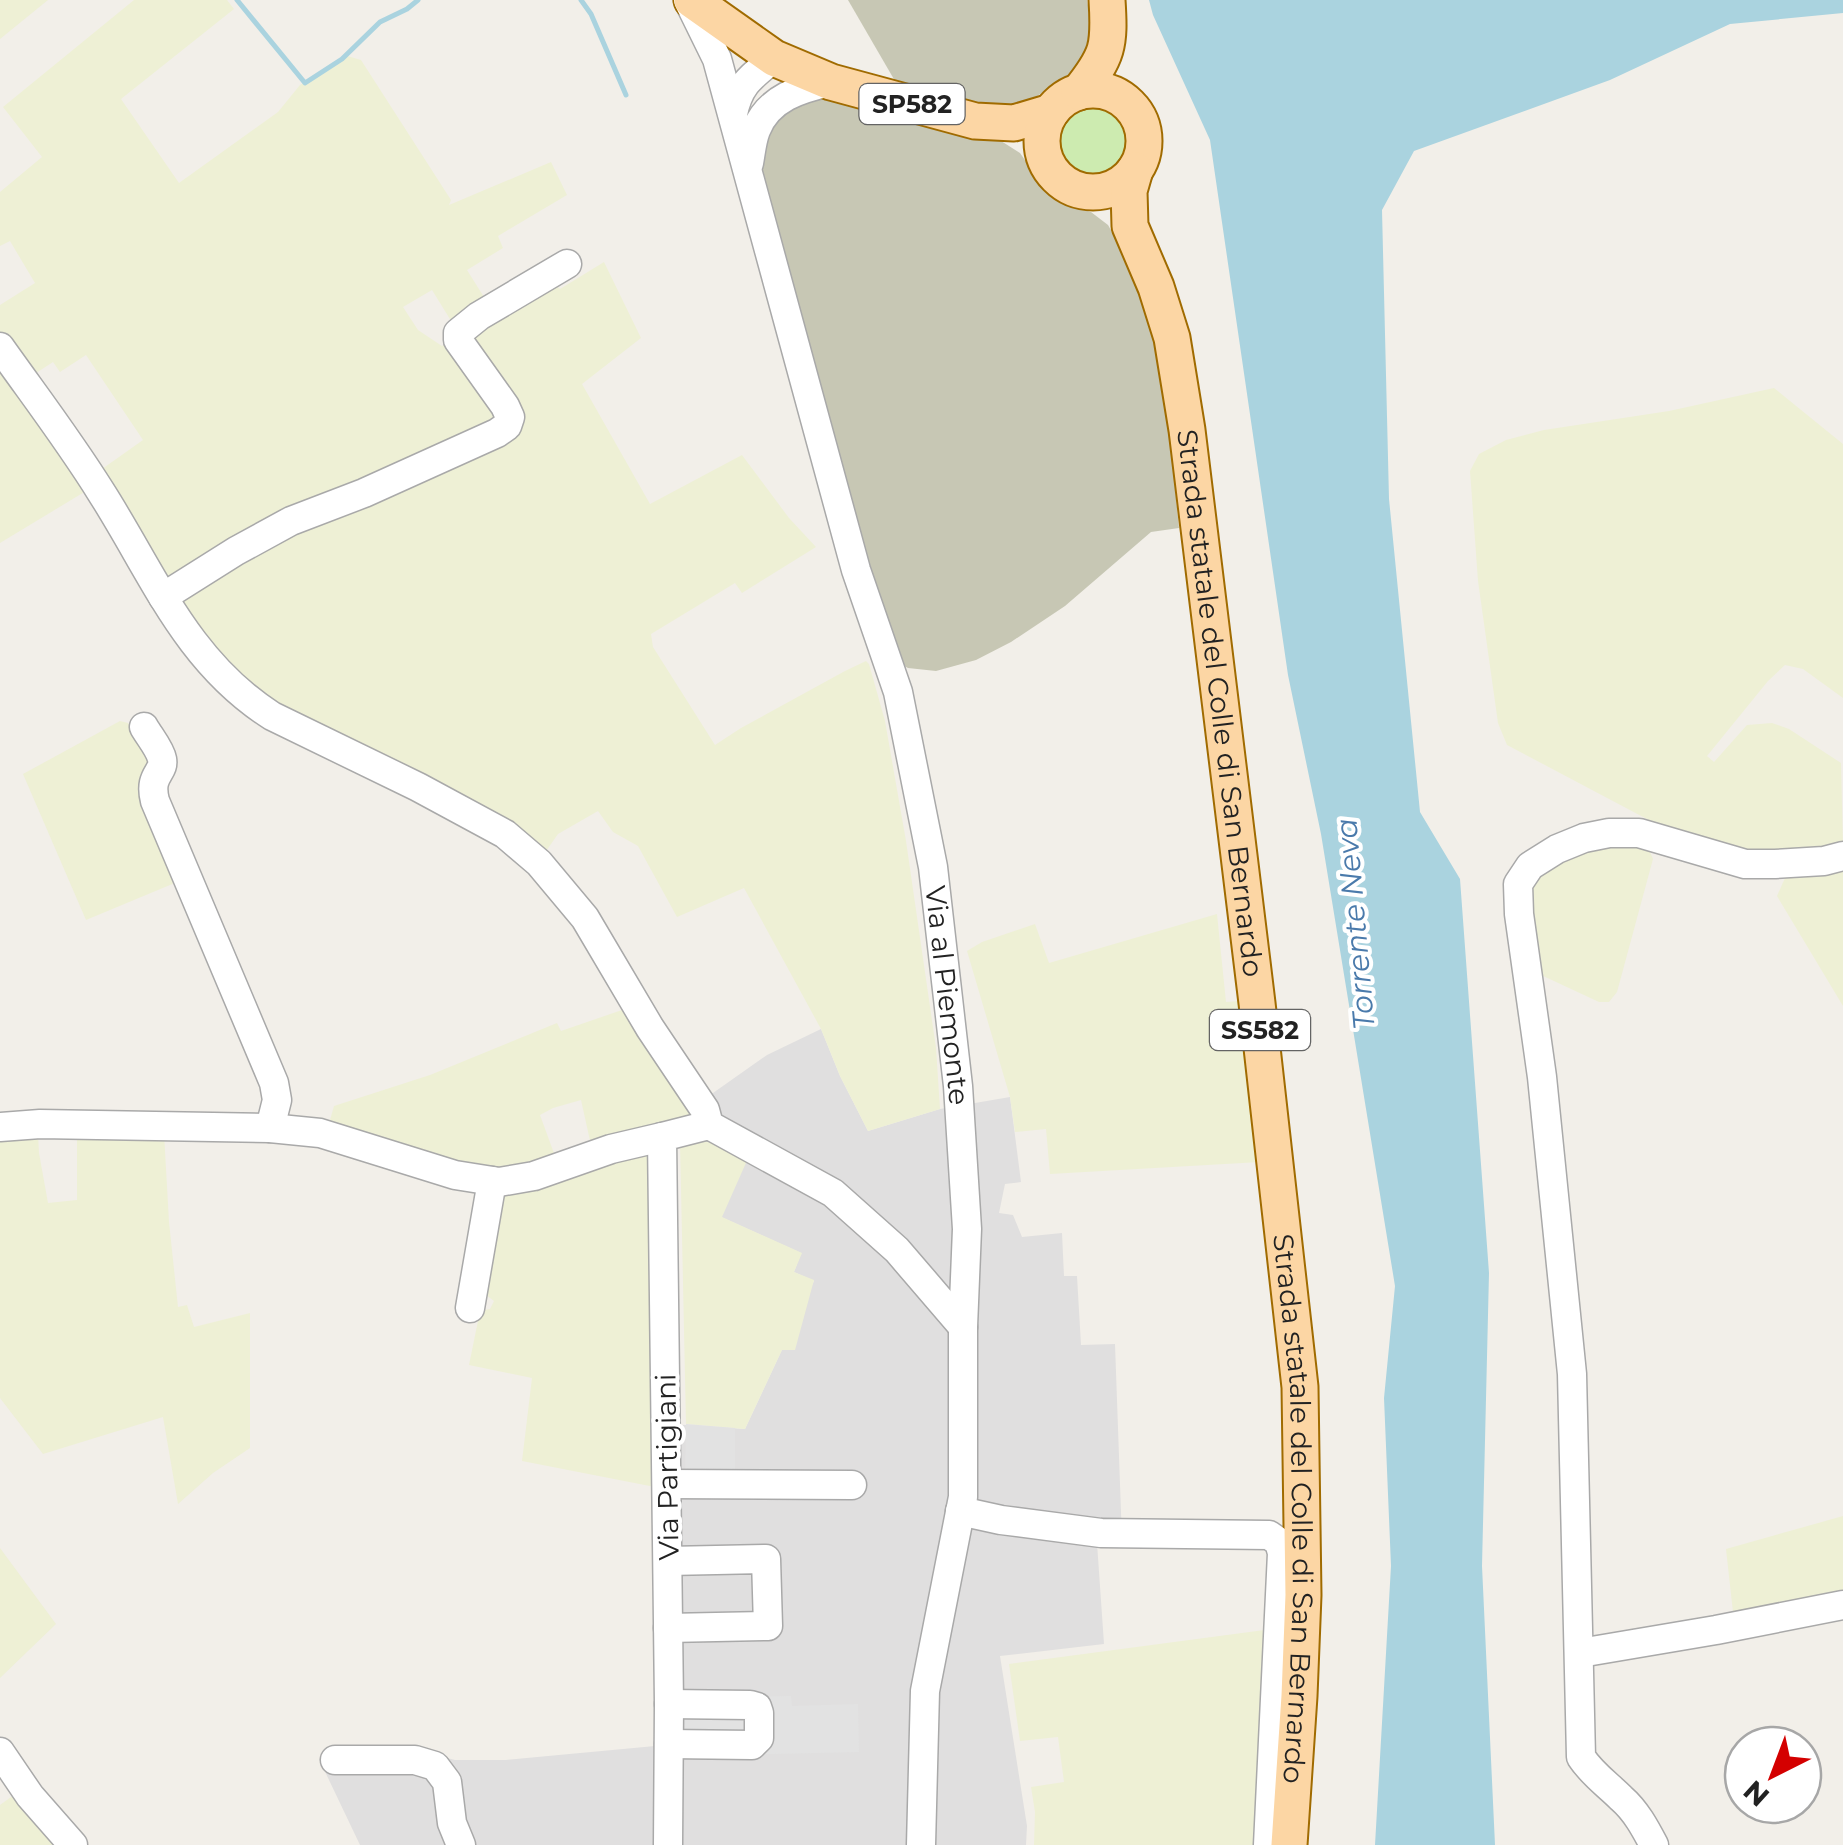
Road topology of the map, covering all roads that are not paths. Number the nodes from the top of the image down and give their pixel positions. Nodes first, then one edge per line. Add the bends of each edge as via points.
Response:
1 (690, 0) edge
2 (1107, 0) edge
3 (1106, 50) junction
4 (774, 58) junction
5 (831, 82) junction
6 (1065, 102) junction
7 (1128, 105) junction
8 (733, 114) junction
9 (993, 122) junction
10 (1044, 156) junction
11 (748, 169) junction
12 (1134, 170) junction
13 (1090, 192) junction
14 (1130, 226) junction
15 (567, 264) dead end
16 (0, 347) edge
17 (163, 597) junction
18 (144, 728) dead end
19 (1843, 856) edge
20 (709, 1124) junction
21 (0, 1127) edge
22 (270, 1128) junction
23 (662, 1137) junction
24 (492, 1181) junction
25 (470, 1308) dead end
26 (963, 1326) junction
27 (667, 1484) junction
28 (852, 1486) dead end
29 (960, 1510) junction
30 (668, 1561) junction
31 (1843, 1604) edge
32 (668, 1628) junction
33 (1580, 1652) junction
34 (669, 1704) junction
35 (670, 1744) junction
36 (0, 1752) edge
37 (334, 1760) dead end
38 (73, 1845) edge
39 (461, 1845) edge
40 (668, 1845) edge
41 (921, 1845) edge
42 (1268, 1845) edge
43 (1290, 1845) edge
44 (1654, 1845) edge

1 - 4 main road, Via al Piemonte / SP582
1 - 8 street, Via al Piemonte
2 - 3 main road
3 - 6 main road via 1096,71
3 - 7 main road
4 - 5 main road, Via al Piemonte / SP582
4 - 8 street via 748,79
5 - 9 main road, Via al Piemonte / SP582
5 - 11 street, Via al Piemonte via 774,104 755,131
6 - 7 main road via 1102,92
6 - 9 main road, Via al Piemonte / SP582 via 1014,122
6 - 10 main road via 1042,134
7 - 12 main road via 1143,136
8 - 11 street, Via al Piemonte
9 - 10 main road, Via al Piemonte / SP582
10 - 13 main road via 1060,180
11 - 26 street, Via al Piemonte via 856,570 898,692 933,867 958,1086 967,1229
12 - 13 main road via 1113,188
12 - 14 main road, Strada statale del Colle di San Bernardo / SS582
13 - 14 main road, Strada statale del Colle di San Bernardo / SS582
14 - 43 main road, Strada statale del Colle di San Bernardo / SS582 via 1164,312 1181,388 1300,1387 1302,1595
15 - 17 street via 458,333 505,406 507,426 291,521
16 - 17 street via 101,491
17 - 20 street via 192,643 252,704 505,834 540,863 585,918
18 - 22 street via 162,758 151,787 155,801 274,1083 278,1100
19 - 33 street via 1745,864 1639,833 1609,833 1557,849 1530,866 1518,884 1572,1374
20 - 23 street
20 - 26 street via 833,1193 897,1250
21 - 22 street
22 - 24 street via 320,1133 455,1176
23 - 24 street via 534,1176
23 - 27 street, Via Partigiani
24 - 25 street
26 - 29 street, Via al Piemonte
27 - 28 street
27 - 30 street, Via Partigiani
29 - 41 street, Via al Piemonte via 926,1691
29 - 42 street via 1100,1533 1269,1535 1279,1542
30 - 32 street, Via Partigiani
30 - 32 street via 766,1559 768,1626
31 - 33 street
32 - 34 street, Via Partigiani
33 - 44 street via 1581,1757 1641,1821
34 - 35 street, Via Partigiani
34 - 35 street via 750,1705 759,1713 752,1745
35 - 40 street, Via Partigiani
36 - 38 street
37 - 39 street via 435,1766 447,1782

